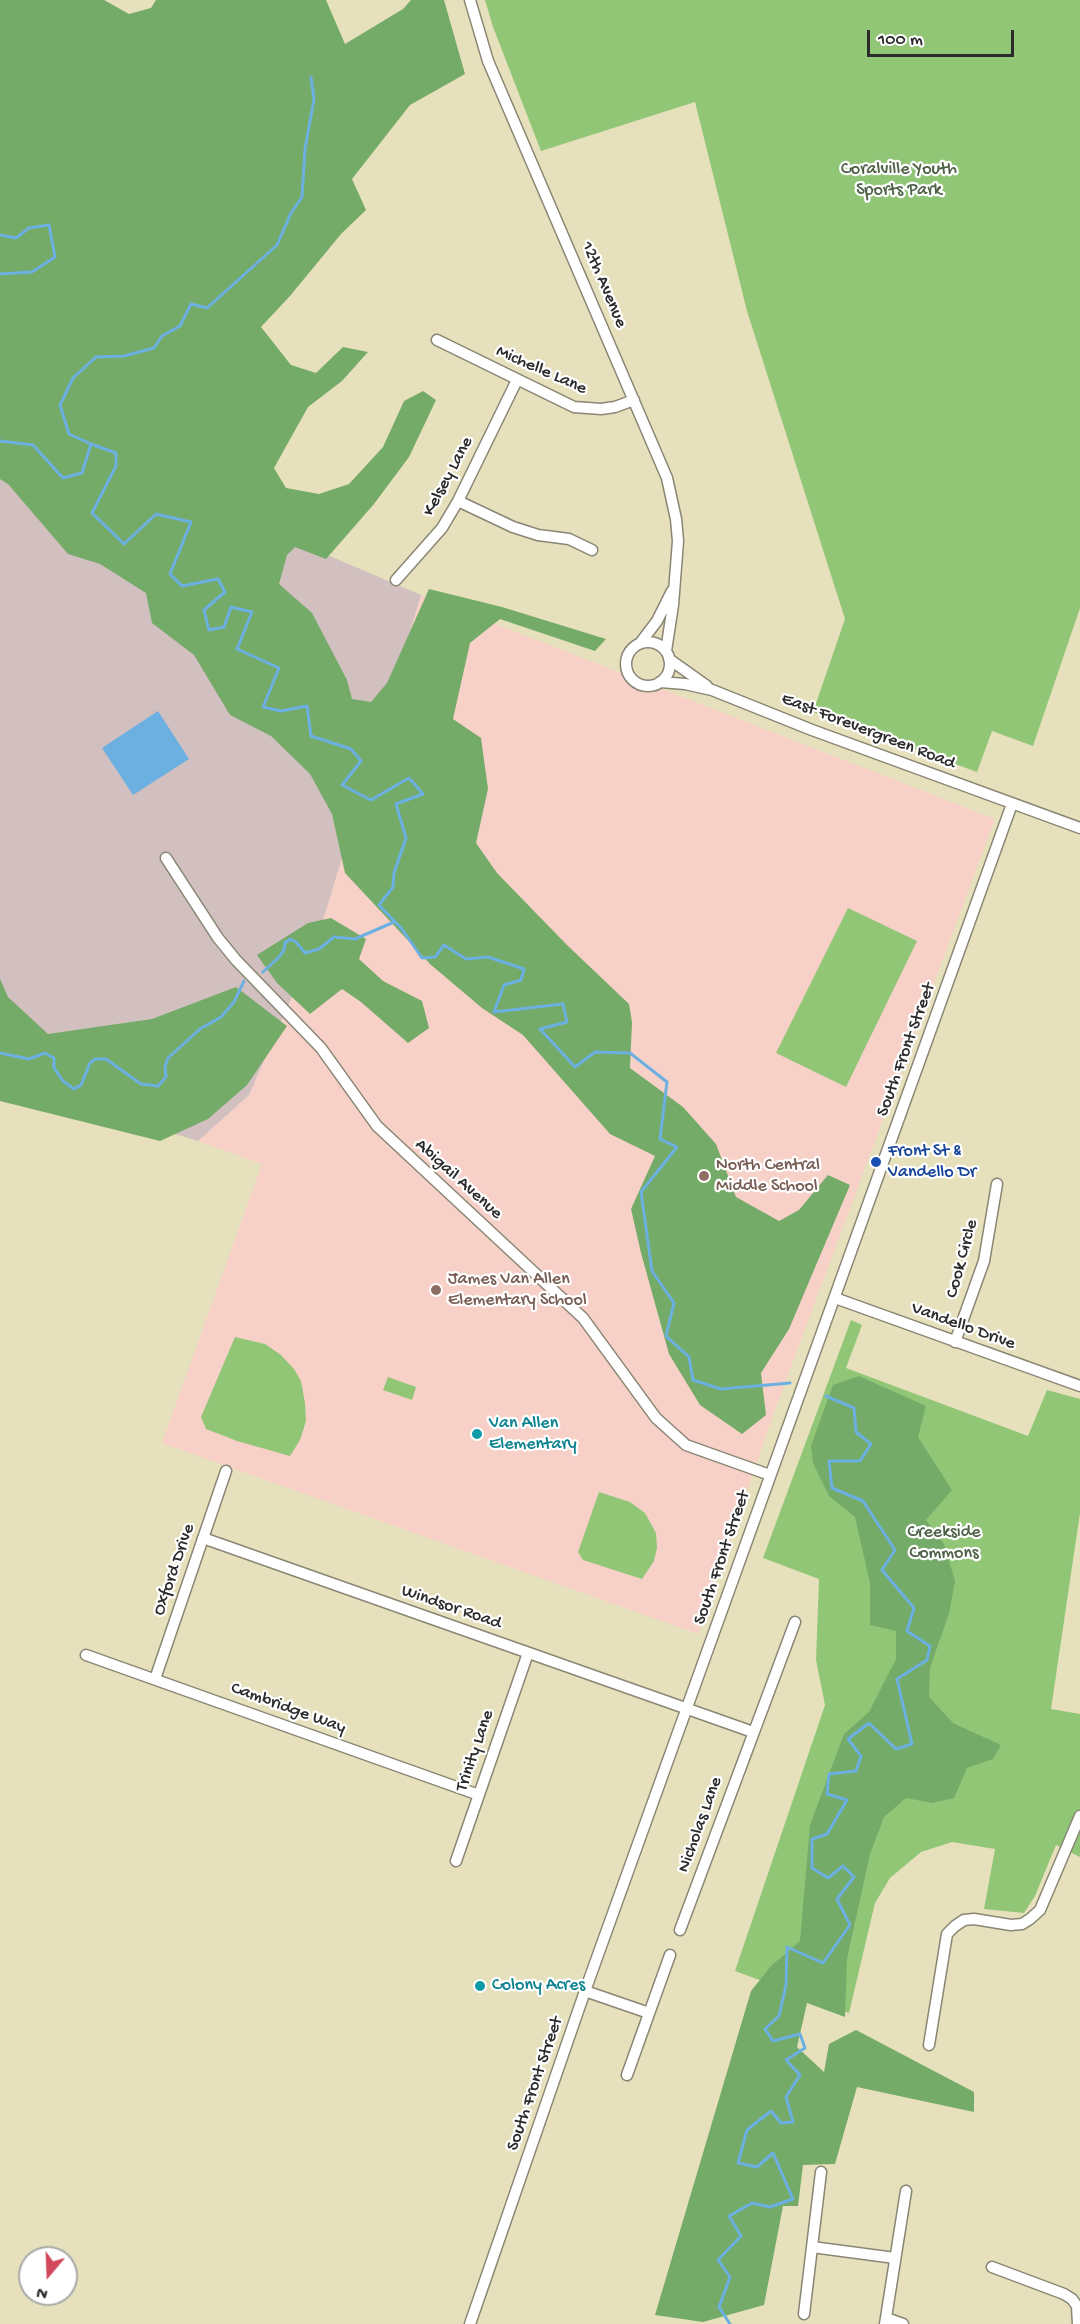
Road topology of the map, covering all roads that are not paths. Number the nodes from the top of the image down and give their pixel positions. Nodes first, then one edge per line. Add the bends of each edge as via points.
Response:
1 (470, 0) edge
2 (437, 340) dead end
3 (517, 380) junction
4 (634, 400) junction
5 (458, 501) junction
6 (592, 550) dead end
7 (396, 580) dead end
8 (674, 588) junction
9 (641, 642) junction
10 (668, 655) junction
11 (660, 682) junction
12 (712, 690) junction
13 (1012, 804) junction
14 (1080, 828) edge
15 (166, 858) dead end
16 (997, 1184) dead end
17 (835, 1298) junction
18 (956, 1342) junction
19 (1080, 1386) edge
20 (226, 1471) dead end
21 (770, 1475) junction
22 (203, 1538) junction
23 (795, 1622) dead end
24 (528, 1653) junction
25 (86, 1655) dead end
26 (155, 1679) junction
27 (688, 1709) junction
28 (753, 1732) junction
29 (478, 1795) junction
30 (1080, 1816) edge
31 (456, 1861) dead end
32 (680, 1930) dead end
33 (670, 1955) dead end
34 (585, 1991) junction
35 (649, 2013) junction
36 (929, 2045) dead end
37 (627, 2075) dead end
38 (821, 2172) dead end
39 (906, 2191) dead end
40 (812, 2247) junction
41 (895, 2258) junction
42 (992, 2267) dead end
43 (804, 2314) dead end
44 (885, 2321) edge
45 (470, 2324) edge
46 (903, 2324) edge
47 (1078, 2324) edge

1 - 4 street, 12th Avenue via 488,61
2 - 3 street, Michelle Lane
3 - 4 street, Michelle Lane via 589,410
3 - 5 street, Kelsey Lane
4 - 8 street, 12th Avenue via 667,478 672,500 678,541
5 - 6 street via 513,527 569,539
5 - 7 street, Kelsey Lane via 442,528
8 - 9 street, 12th Avenue
8 - 10 street, 12th Avenue
9 - 10 street via 654,643
9 - 11 street via 626,659 629,676 647,686
10 - 11 street via 668,672
10 - 12 street, East Forevergreen Road
11 - 12 street, East Forevergreen Road
12 - 13 street, East Forevergreen Road
13 - 14 street, East Forevergreen Road
13 - 17 street, South Front Street
15 - 21 street, Abigail Avenue via 218,938 321,1048 377,1126 584,1318 656,1418 686,1445
16 - 18 street, Cook Circle via 984,1261
17 - 18 street, Vandello Drive
17 - 21 street, South Front Street
18 - 19 street, Vandello Drive
20 - 22 street, Oxford Drive
21 - 27 street, South Front Street
22 - 24 street, Windsor Road
22 - 26 street, Oxford Drive
23 - 28 street, Nicholas Lane
24 - 27 street, Windsor Road
24 - 29 street, Trinity Lane
25 - 26 street, Cambridge Way
26 - 29 street, Cambridge Way
27 - 28 street
27 - 34 street, South Front Street
28 - 32 street, Nicholas Lane
29 - 31 street, Trinity Lane
30 - 36 street via 1040,1910 1030,1919 1011,1925 964,1920 947,1934
33 - 35 street
34 - 35 street
34 - 45 street, South Front Street
35 - 37 street
38 - 40 street
39 - 41 street
40 - 41 street
40 - 43 street
41 - 44 street
42 - 47 street via 1065,2294 1077,2306
44 - 46 street

